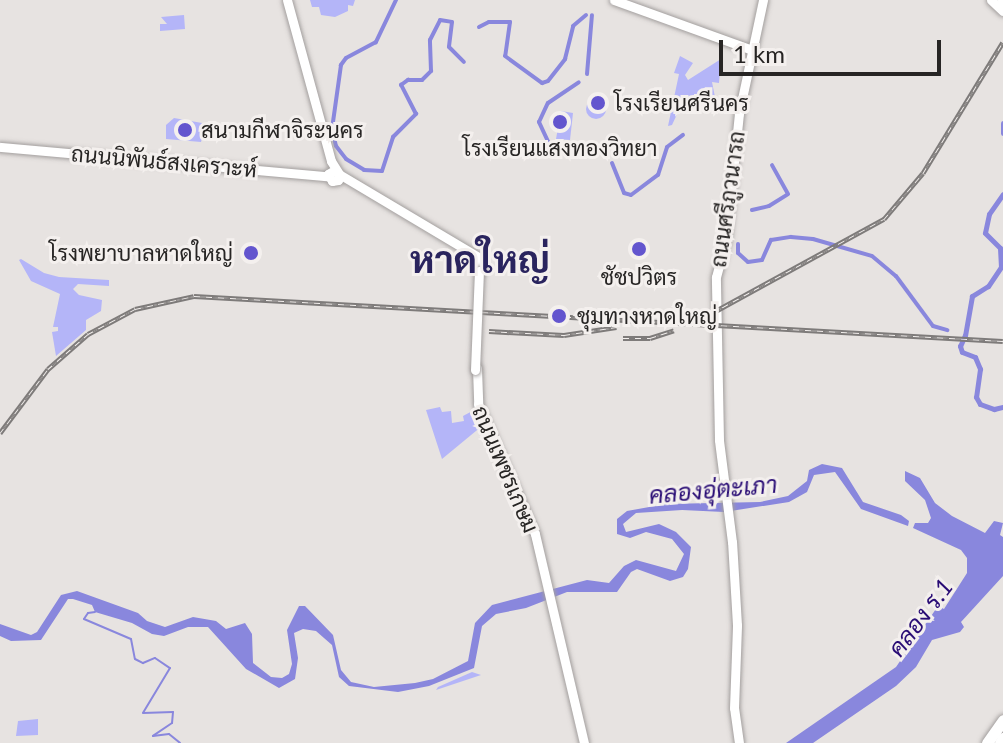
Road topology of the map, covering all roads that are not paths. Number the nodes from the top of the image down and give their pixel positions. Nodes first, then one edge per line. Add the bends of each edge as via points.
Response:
1 (285, 0) edge
2 (614, 0) edge
3 (621, 0) edge
4 (761, 0) edge
5 (751, 46) junction
6 (0, 147) edge
7 (333, 175) junction
8 (1003, 722) edge
9 (997, 741) edge
10 (582, 743) edge
11 (738, 743) edge

1 - 7 main road
2 - 5 main road
3 - 5 main road
4 - 5 main road, ถนนศรีภูวนารถ
5 - 11 main road, ถนนศรีภูวนารถ via 736,127 726,239 716,277 720,453 732,557
6 - 7 main road, ถนนนิพันธ์สงเคราะห์
7 - 10 main road, ถนนเพชรเกษม, bridge via 480,258 474,391 527,522
8 - 9 highway

